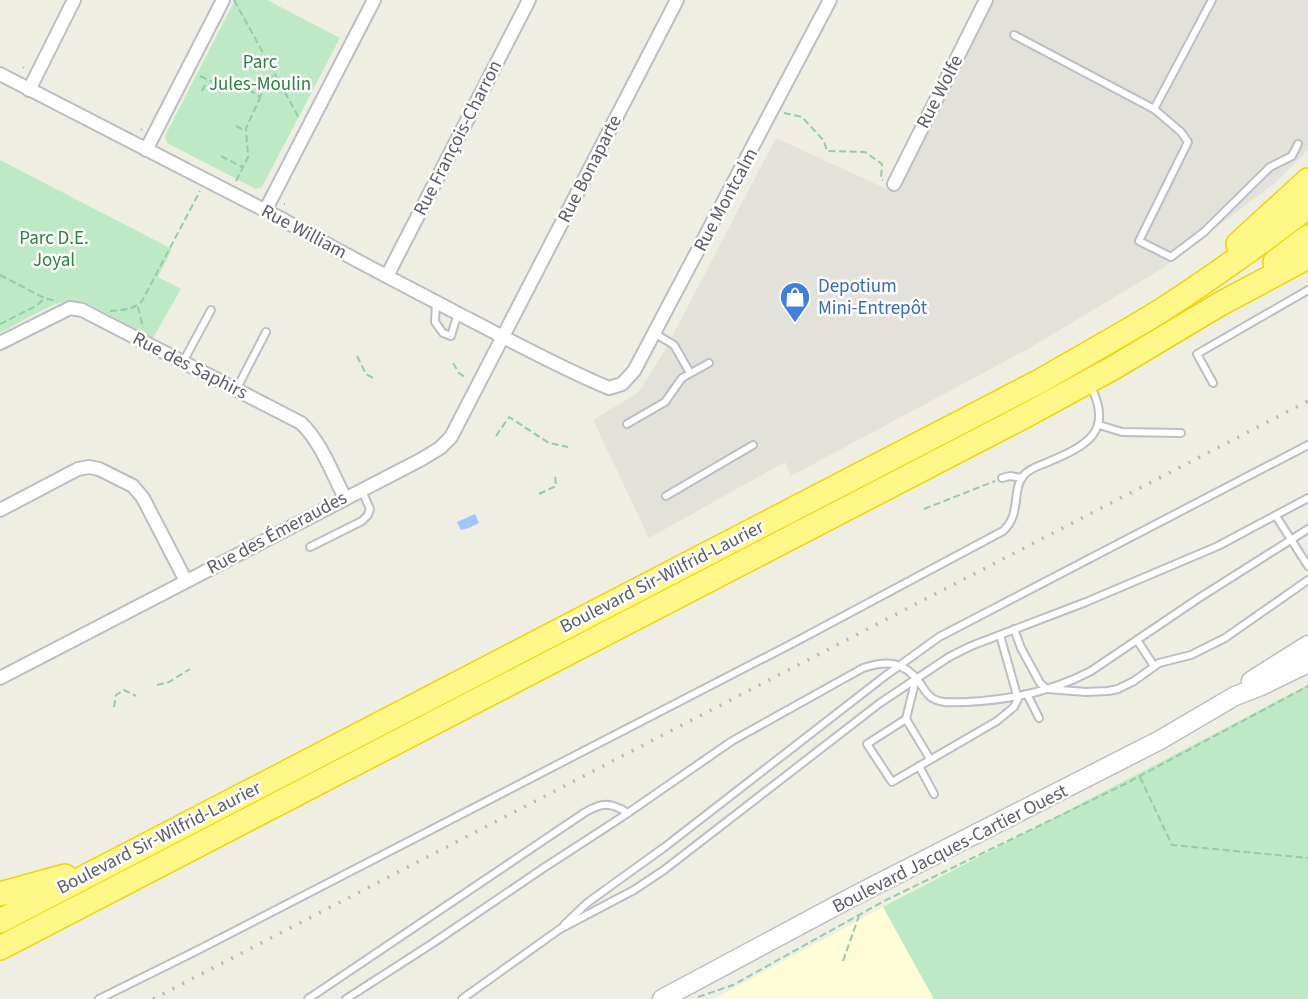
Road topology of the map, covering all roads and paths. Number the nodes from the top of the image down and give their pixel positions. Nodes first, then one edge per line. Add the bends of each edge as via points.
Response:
1 (74, 0) edge
2 (223, 0) edge
3 (234, 0) edge
4 (374, 0) edge
5 (529, 0) edge
6 (677, 0) edge
7 (830, 0) edge
8 (986, 0) edge
9 (1212, 0) edge
10 (1014, 35) dead end
11 (274, 72) junction
12 (0, 74) edge
13 (195, 74) dead end
14 (207, 80) junction
15 (29, 90) junction
16 (202, 91) dead end
17 (260, 97) junction
18 (1154, 109) junction
19 (784, 113) dead end
20 (299, 119) dead end
21 (236, 126) dead end
22 (246, 128) junction
23 (1298, 144) dead end
24 (146, 149) junction
25 (221, 156) dead end
26 (243, 167) junction
27 (1308, 180) edge
28 (236, 181) dead end
29 (894, 184) joint
30 (200, 190) dead end
31 (1308, 207) edge
32 (265, 211) junction
33 (1308, 237) edge
34 (1308, 257) edge
35 (0, 275) edge
36 (387, 276) junction
37 (5, 277) junction
38 (0, 280) edge
39 (1308, 290) edge
40 (1180, 298) junction
41 (436, 302) junction
42 (1220, 304) junction
43 (138, 306) junction
44 (130, 309) dead end
45 (211, 310) dead end
46 (458, 313) junction
47 (0, 324) edge
48 (267, 331) dead end
49 (654, 333) junction
50 (503, 337) junction
51 (0, 344) edge
52 (147, 345) junction
53 (357, 356) dead end
54 (183, 362) junction
55 (453, 363) dead end
56 (709, 363) dead end
57 (690, 373) junction
58 (373, 379) dead end
59 (1089, 382) junction
60 (1213, 383) dead end
61 (478, 385) junction
62 (609, 388) joint
63 (236, 390) junction
64 (627, 424) dead end
65 (1099, 425) junction
66 (1181, 433) dead end
67 (496, 436) dead end
68 (753, 445) dead end
69 (1308, 445) edge
70 (568, 447) dead end
71 (555, 474) dead end
72 (1002, 478) joint
73 (1022, 478) junction
74 (362, 489) junction
75 (539, 494) dead end
76 (666, 495) dead end
77 (345, 498) junction
78 (1308, 498) edge
79 (0, 509) edge
80 (924, 509) dead end
81 (1276, 516) junction
82 (1308, 529) edge
83 (1291, 540) junction
84 (310, 547) dead end
85 (1308, 566) edge
86 (1308, 580) edge
87 (186, 581) junction
88 (1014, 629) junction
89 (1000, 635) junction
90 (1137, 640) junction
91 (1308, 645) edge
92 (1308, 663) edge
93 (899, 665) junction
94 (1154, 666) junction
95 (190, 669) dead end
96 (0, 678) edge
97 (916, 678) junction
98 (157, 685) dead end
99 (1308, 686) edge
100 (1047, 689) junction
101 (1027, 694) junction
102 (135, 696) dead end
103 (1017, 696) junction
104 (1235, 696) junction
105 (114, 707) dead end
106 (1039, 718) dead end
107 (906, 719) junction
108 (930, 759) junction
109 (919, 766) junction
110 (1139, 776) junction
111 (934, 793) dead end
112 (628, 813) junction
113 (1308, 858) edge
114 (112, 862) junction
115 (624, 876) junction
116 (634, 890) junction
117 (0, 894) edge
118 (859, 915) junction
119 (0, 921) edge
120 (560, 929) junction
121 (0, 948) edge
122 (843, 961) dead end
123 (669, 998) edge
124 (99, 999) edge
125 (308, 999) edge
126 (346, 999) edge
127 (462, 999) edge
128 (694, 999) edge

1 - 15 street
2 - 24 street
3 - 11 path
4 - 32 street
5 - 36 street, Rue François-Charron
6 - 50 street, Rue Bonaparte
7 - 49 street, Rue Montcalm
8 - 29 street, Rue Wolfe
9 - 18 lane
10 - 18 lane
11 - 17 path
11 - 20 path
12 - 15 street, Rue William
13 - 14 path
14 - 16 path
14 - 17 path via 220,86 242,85
15 - 24 street, Rue William
17 - 22 path
18 - 23 lane via 1188,142 1139,241 1171,257 1204,232 1270,167 1292,156
19 - 29 path via 802,117 824,141 827,151 865,152 882,164 881,180
21 - 22 path
22 - 26 path via 248,158
24 - 32 street, Rue William
25 - 26 path
26 - 28 path
27 - 40 highway
30 - 43 path
31 - 40 highway, Boulevard Sir-Wilfrid-Laurier
32 - 36 street, Rue William
33 - 42 highway
34 - 42 highway
35 - 37 path
36 - 41 street, Rue William
37 - 38 path
37 - 47 path via 44,298
39 - 60 lane via 1197,354
40 - 114 highway, Boulevard Sir-Wilfrid-Laurier via 1011,396
41 - 46 street, Rue William
41 - 46 lane via 435,322 443,333 451,335
42 - 59 highway, Boulevard Sir-Wilfrid-Laurier
43 - 44 path
43 - 52 path
45 - 54 lane
46 - 50 street, Rue William
48 - 63 lane
49 - 57 lane via 674,345
49 - 62 street, Rue Montcalm via 634,371 622,384
50 - 61 street, Rue des Émeraudes
50 - 62 street, Rue William
51 - 52 street, Rue des Saphirs via 71,308
52 - 54 street, Rue des Saphirs
53 - 58 path
54 - 63 street, Rue des Saphirs
55 - 61 path via 459,373
56 - 57 lane
57 - 64 lane via 665,402
59 - 65 lane via 1099,405
59 - 121 highway, Boulevard Sir-Wilfrid-Laurier
61 - 74 street, Rue des Émeraudes via 451,437 440,448
63 - 77 street, Rue des Saphirs via 309,430
65 - 66 lane via 1122,432
65 - 73 lane via 1081,446
67 - 70 path via 509,417 549,443
68 - 76 lane
69 - 93 lane via 953,629
71 - 75 path via 556,486
72 - 73 lane
72 - 80 path
73 - 124 lane via 1013,517 998,534
74 - 77 street, Rue des Émeraudes
74 - 84 lane via 368,515
77 - 87 street, Rue des Émeraudes
78 - 81 lane
79 - 87 street via 78,469 99,469 133,486 143,498
81 - 83 lane
81 - 88 lane via 1218,547
82 - 83 lane
83 - 85 lane
83 - 90 lane
86 - 94 lane via 1225,638
87 - 96 street, Rue des Émeraudes
88 - 89 lane
88 - 100 lane
89 - 97 lane via 960,651
89 - 103 lane
90 - 94 lane
90 - 100 lane via 1083,675
91 - 104 main road, Boulevard Jacques-Cartier Ouest via 1255,677
92 - 104 main road, Boulevard Jacques-Cartier Ouest
93 - 97 lane
93 - 112 lane via 876,665 855,672 732,741
93 - 115 lane
94 - 100 lane via 1127,685 1108,691
95 - 98 path
97 - 103 lane via 931,698 943,702
97 - 107 lane
97 - 116 lane
99 - 110 path
100 - 101 lane
101 - 103 lane
101 - 106 lane
102 - 105 path via 124,690 116,695
103 - 108 lane via 1017,704 997,720
104 - 123 main road, Boulevard Jacques-Cartier Ouest via 1160,740 856,895
107 - 108 lane
107 - 109 lane via 867,744 892,782
108 - 109 lane
109 - 111 lane
110 - 113 path via 1172,845
110 - 118 path
112 - 125 lane via 614,806 593,808
112 - 126 lane
114 - 117 highway
114 - 119 highway, Boulevard Sir-Wilfrid-Laurier
115 - 116 lane
115 - 120 lane
116 - 120 lane
118 - 122 path
118 - 128 path via 733,985
120 - 127 lane

